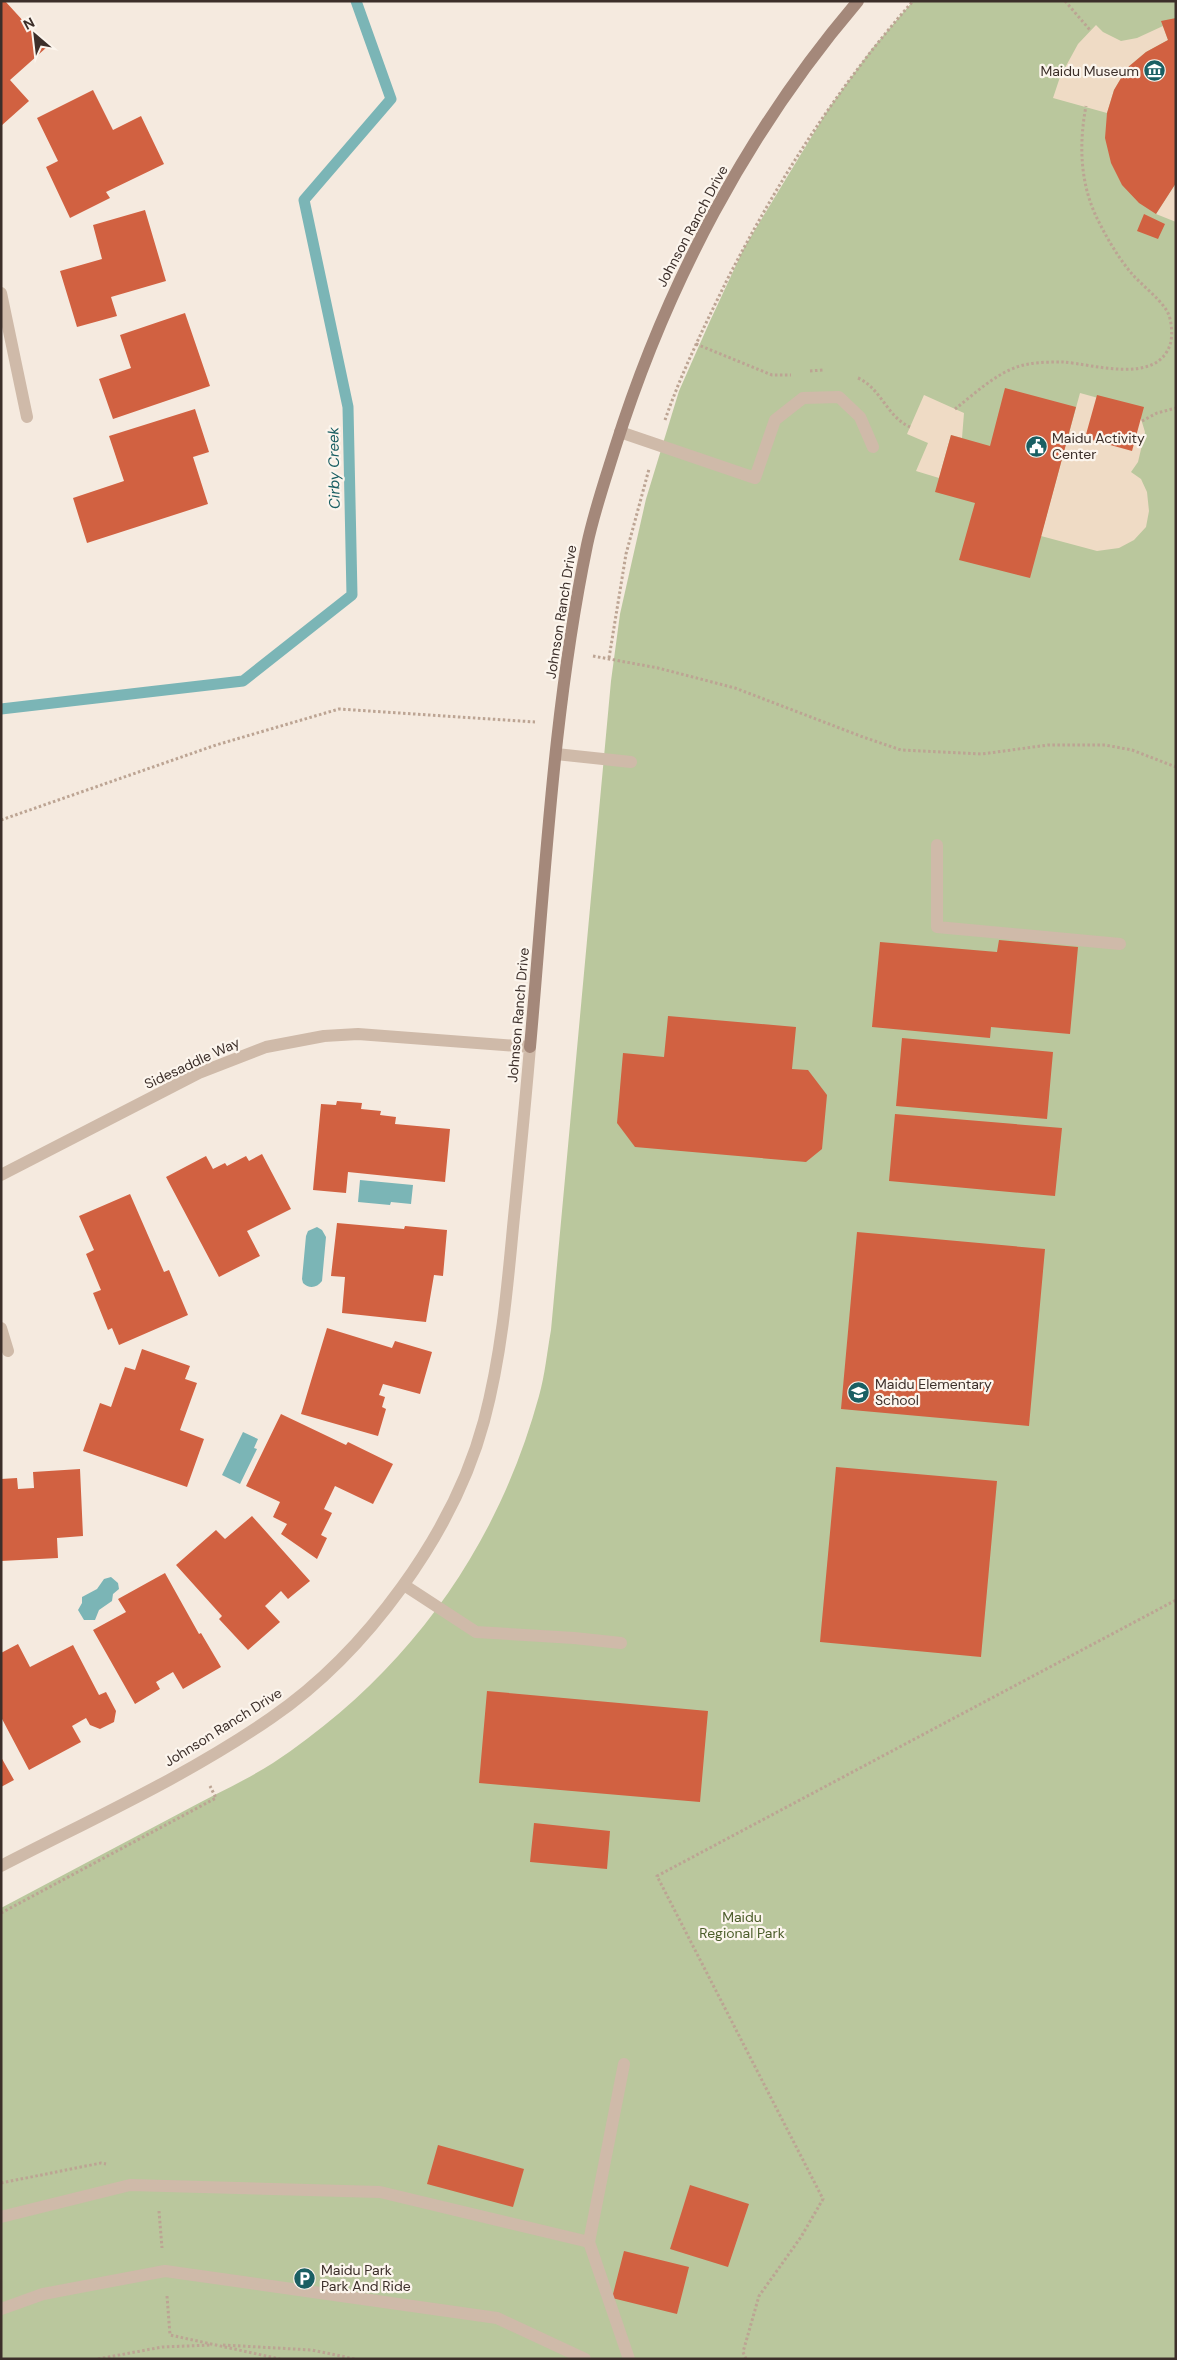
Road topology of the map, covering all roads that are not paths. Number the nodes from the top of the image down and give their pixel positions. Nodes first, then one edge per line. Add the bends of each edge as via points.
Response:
1 (858, 1) edge
2 (1, 292) edge
3 (27, 417) dead end
4 (620, 432) junction
5 (873, 447) dead end
6 (556, 754) junction
7 (631, 762) dead end
8 (937, 845) dead end
9 (1120, 944) dead end
10 (530, 1047) junction
11 (1, 1176) edge
12 (1, 1328) edge
13 (8, 1351) dead end
14 (404, 1585) junction
15 (621, 1643) dead end
16 (1, 1866) edge
17 (624, 2064) dead end
18 (1, 2217) edge
19 (589, 2242) junction
20 (1, 2309) edge
21 (585, 2359) edge
22 (629, 2359) edge

1 - 4 street, Johnson Ranch Drive via 776,110 708,223 658,328
2 - 3 street
4 - 5 street via 755,478 774,420 803,398 839,397 860,418
4 - 6 street, Johnson Ranch Drive via 587,545 568,652
6 - 7 street
6 - 10 street, Johnson Ranch Drive
8 - 9 street via 937,927
10 - 11 street, Sidesaddle Way via 358,1034 324,1036 266,1047 199,1073
10 - 14 street, Johnson Ranch Drive via 497,1371 484,1424 462,1482
12 - 13 street
14 - 15 street via 476,1632
14 - 16 street, Johnson Ranch Drive via 368,1631 322,1678 272,1718 198,1763
17 - 19 street
18 - 19 street via 130,2185 380,2192
19 - 22 street
20 - 21 street via 43,2294 164,2271 497,2318

